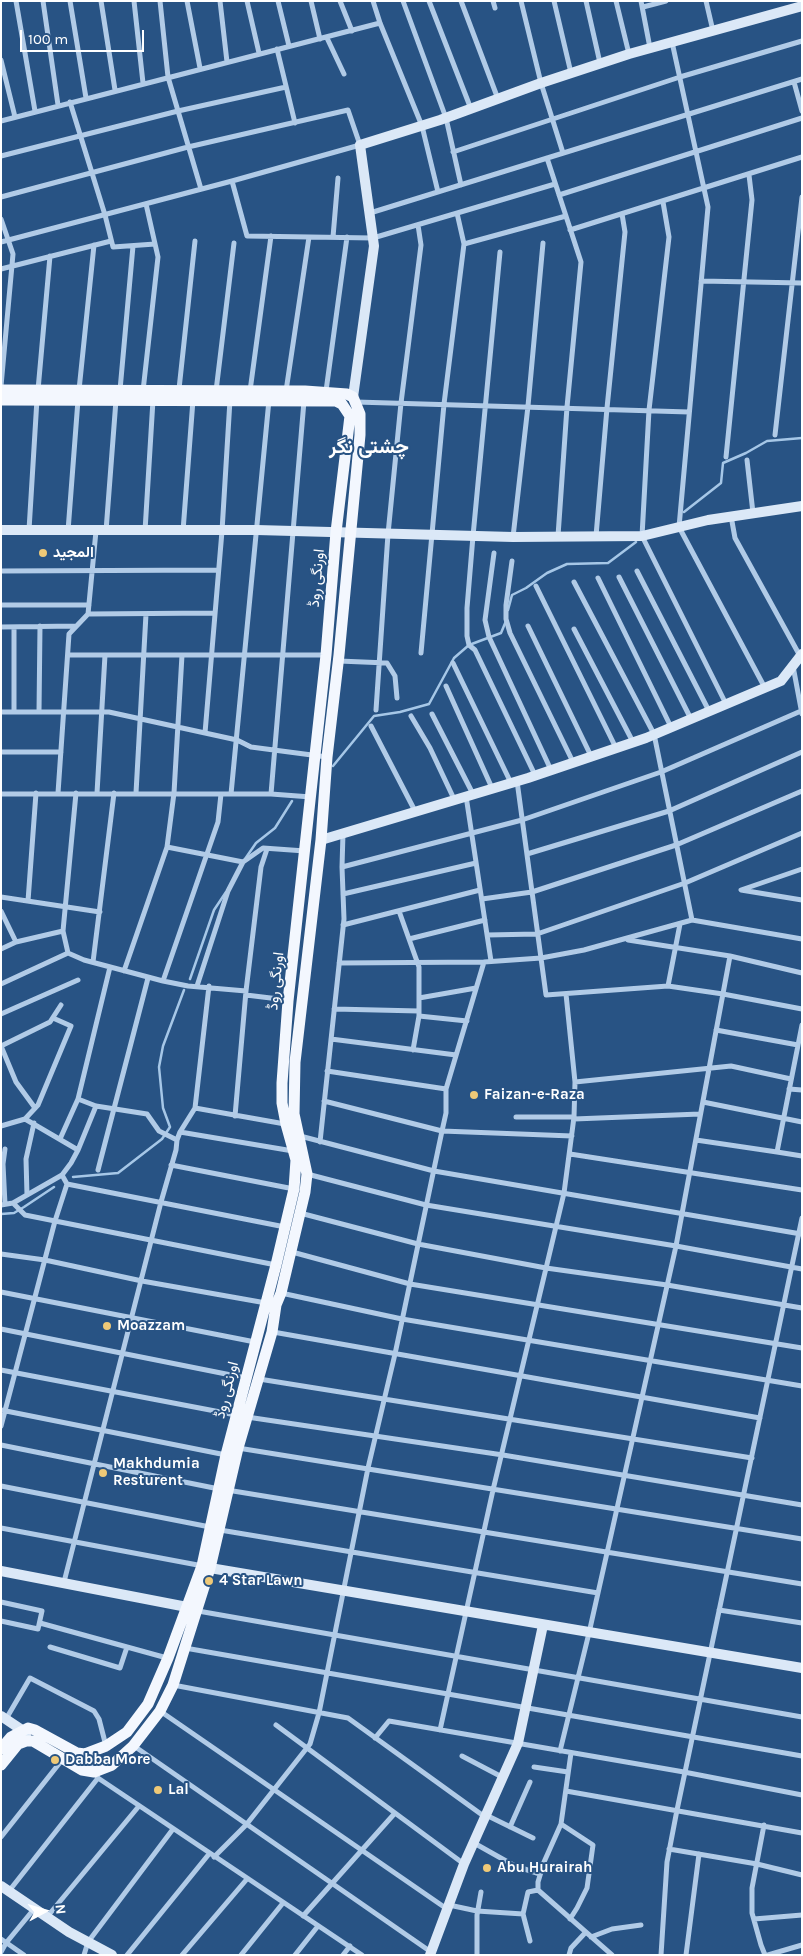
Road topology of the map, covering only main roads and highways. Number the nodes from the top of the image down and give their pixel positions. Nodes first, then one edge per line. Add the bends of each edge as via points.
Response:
1 (1, 390) edge
2 (37, 395) junction
3 (118, 395) junction
4 (304, 395) junction
5 (1, 400) edge
6 (321, 757) junction
7 (271, 1304) junction
8 (252, 1378) junction
9 (242, 1416) junction
10 (224, 1489) junction
11 (192, 1609) junction
12 (1, 1749) edge
13 (1, 1765) edge

1 - 2 main road, اورنگی روڈ
2 - 3 main road, اورنگی روڈ
2 - 5 main road, اورنگی روڈ
3 - 4 main road, اورنگی روڈ via 153,400 270,400
3 - 4 main road, اورنگی روڈ via 143,391 286,391
4 - 6 main road, اورنگی روڈ via 336,401 350,416 336,532
4 - 6 main road, اورنگی روڈ via 326,391 347,394 354,400 360,414 338,661
6 - 7 main road, اورنگی روڈ via 311,797 282,1084 282,1102 297,1167
6 - 7 main road, اورنگی روڈ via 321,840 295,1062 294,1114 307,1174 306,1192 281,1293
7 - 8 main road, اورنگی روڈ via 254,1342
7 - 8 main road, اورنگی روڈ via 272,1332
8 - 9 main road, اورنگی روڈ
9 - 10 main road, اورنگی روڈ via 238,1448
9 - 10 main road, اورنگی روڈ via 226,1455
10 - 11 main road, اورنگی روڈ via 206,1567
11 - 12 main road, اورنگی روڈ via 148,1704 127,1732 106,1746 85,1754 28,1728 11,1737
11 - 13 main road, اورنگی روڈ via 185,1648 160,1711 134,1746 112,1765 96,1775 82,1770 34,1740 18,1744

